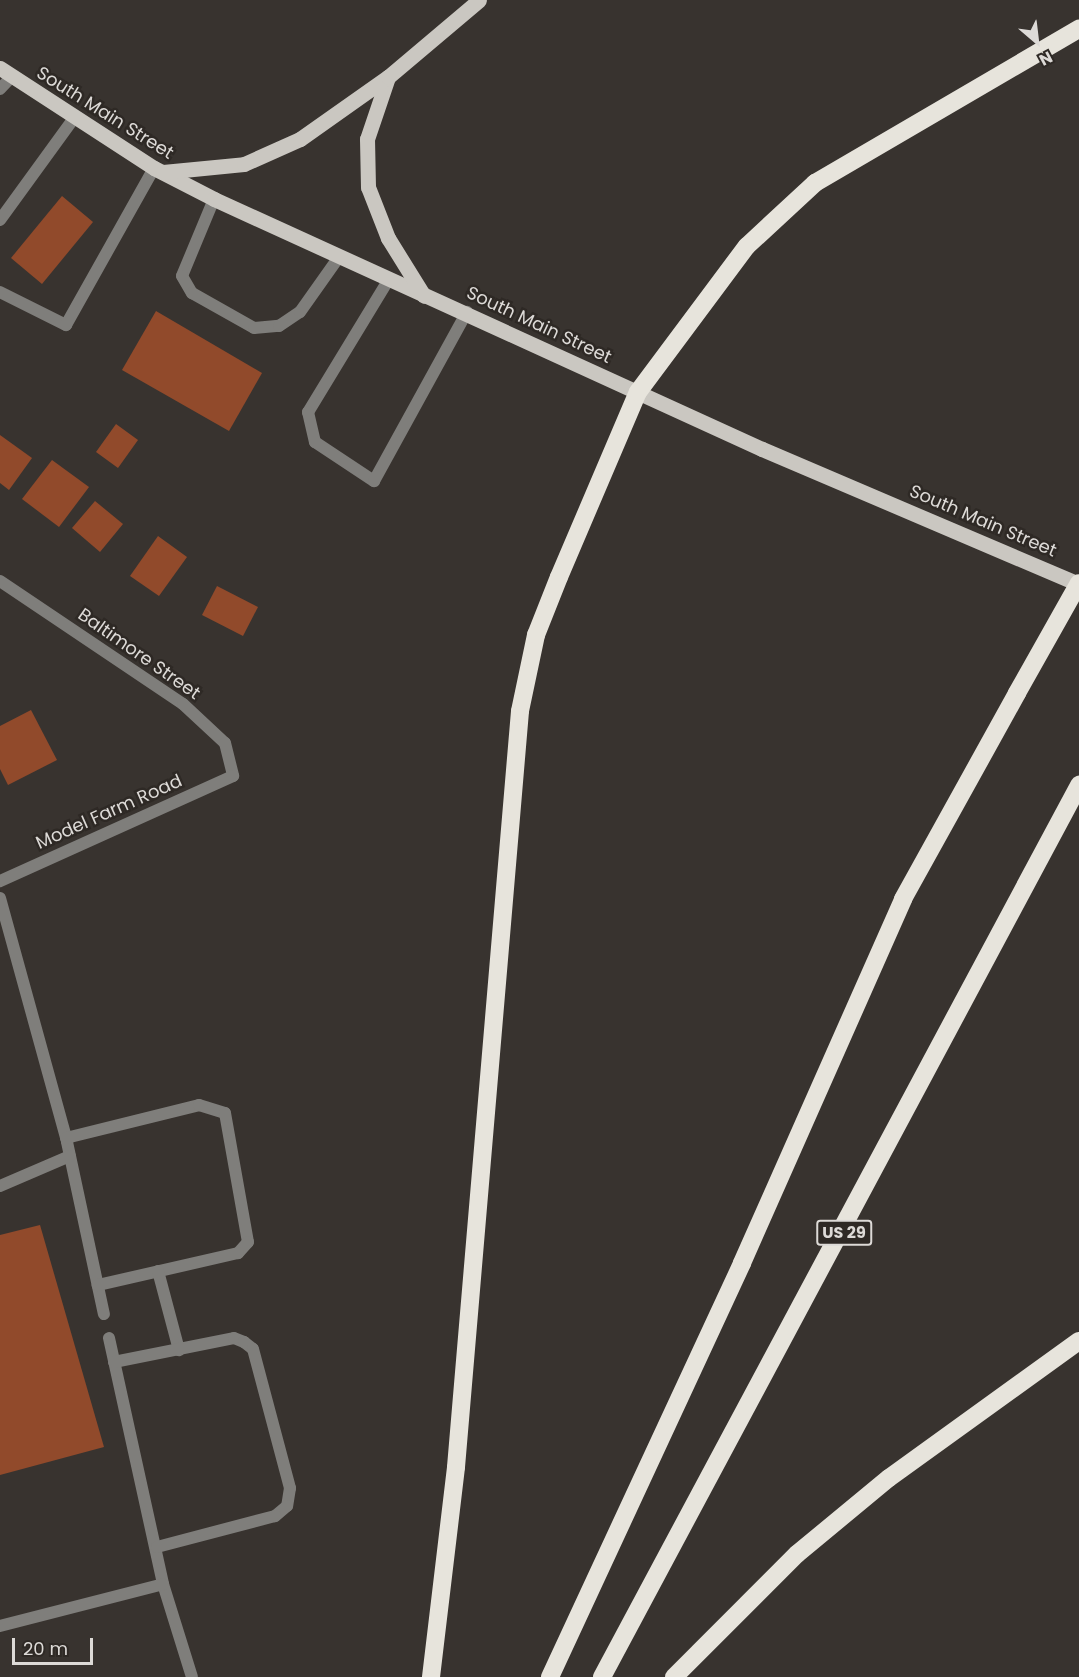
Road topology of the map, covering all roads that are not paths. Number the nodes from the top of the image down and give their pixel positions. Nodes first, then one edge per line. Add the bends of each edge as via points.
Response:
1 (479, 0) edge
2 (1079, 29) edge
3 (6, 72) edge
4 (388, 77) junction
5 (0, 89) edge
6 (74, 118) junction
7 (159, 170) junction
8 (214, 199) junction
9 (0, 220) edge
10 (339, 257) junction
11 (389, 279) junction
12 (0, 292) edge
13 (424, 296) junction
14 (467, 312) junction
15 (638, 392) junction
16 (0, 581) edge
17 (1079, 583) edge
18 (233, 776) joint
19 (1079, 785) edge
20 (0, 881) edge
21 (0, 898) edge
22 (66, 1138) junction
23 (70, 1156) junction
24 (0, 1186) edge
25 (158, 1271) junction
26 (98, 1285) junction
27 (104, 1314) dead end
28 (110, 1338) dead end
29 (1079, 1341) edge
30 (179, 1350) junction
31 (114, 1362) junction
32 (156, 1546) junction
33 (163, 1584) junction
34 (0, 1626) edge
35 (192, 1677) edge
36 (431, 1677) edge
37 (550, 1677) edge
38 (602, 1677) edge
39 (674, 1677) edge

1 - 4 main road
2 - 15 highway via 815,183 747,246
3 - 5 street
3 - 6 main road, South Main Street
4 - 7 main road via 300,139 244,164
4 - 13 main road via 367,139 368,187 388,238
6 - 7 main road, South Main Street
6 - 9 street
7 - 8 main road, South Main Street
7 - 12 street via 66,325
8 - 10 main road, South Main Street
8 - 10 street via 182,276 192,293 254,328 279,326 300,312
10 - 11 main road, South Main Street
11 - 13 main road, South Main Street
11 - 14 street via 308,412 315,442 374,481
13 - 14 main road, South Main Street
14 - 15 main road, South Main Street
15 - 17 main road, South Main Street
15 - 36 highway via 536,635 520,711 456,1467
16 - 18 street, Baltimore Street via 183,704 225,743
17 - 37 highway, bridge via 903,899 742,1263
18 - 20 street, Model Farm Road
19 - 38 highway, US 29
21 - 22 street
22 - 23 street
22 - 25 street via 200,1105 225,1113 251,1234 248,1242 238,1253
23 - 24 street
23 - 26 street
25 - 26 street
25 - 30 street
26 - 27 street
28 - 31 street
29 - 39 highway via 889,1478 806,1547
30 - 31 street
30 - 32 street via 234,1338 253,1349 290,1496 275,1516
31 - 32 street
32 - 33 street
33 - 34 street
33 - 35 street

